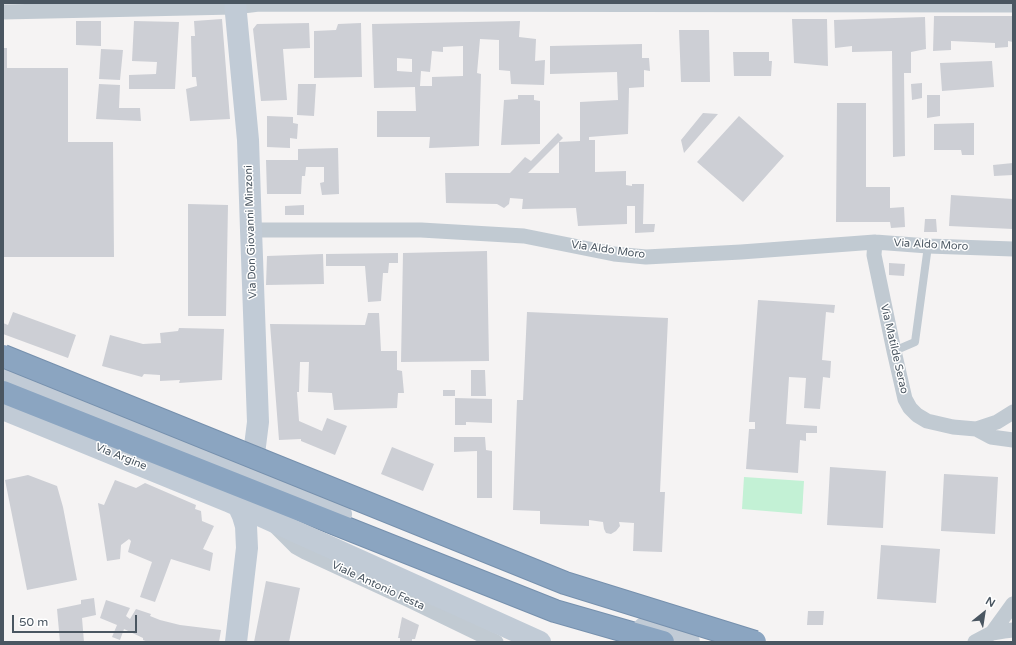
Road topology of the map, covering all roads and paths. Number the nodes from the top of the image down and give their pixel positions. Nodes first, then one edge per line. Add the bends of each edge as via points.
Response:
1 (235, 5) edge
2 (1013, 5) edge
3 (3, 12) edge
4 (251, 230) junction
5 (875, 242) junction
6 (928, 246) junction
7 (1013, 249) edge
8 (894, 351) junction
9 (3, 356) edge
10 (3, 379) edge
11 (3, 392) edge
12 (3, 409) edge
13 (1013, 412) edge
14 (976, 429) junction
15 (1013, 440) edge
16 (250, 472) junction
17 (238, 505) junction
18 (267, 518) junction
19 (247, 548) junction
20 (1013, 604) edge
21 (1013, 630) edge
22 (992, 633) junction
23 (490, 640) edge
24 (236, 642) edge
25 (540, 642) edge
26 (663, 642) edge
27 (689, 642) edge
28 (755, 642) edge
29 (975, 642) edge

1 - 2 street
1 - 3 street
1 - 4 street, Via Don Giovanni Minzoni via 248,140
4 - 5 street, Via Aldo Moro via 421,230 524,236 614,254 646,257
4 - 16 street, Via Don Giovanni Minzoni via 258,422
5 - 6 street, Via Aldo Moro
5 - 8 street, Via Matilde Serao via 874,255
6 - 7 street, Via Aldo Moro
6 - 8 lane via 915,342
8 - 14 street, Via Matilde Serao via 905,399 917,416 953,427
9 - 28 highway, bridge via 565,583
10 - 16 street
11 - 26 highway via 555,611
12 - 17 street, Via Argine
13 - 14 street, Via Matilde Serao
14 - 15 street, Via Matilde Serao via 990,437
16 - 27 street via 559,602
17 - 18 street, Via Argine
17 - 19 street via 246,526
18 - 19 street
18 - 23 street, Viale Antonio Festa via 296,547 305,552
18 - 25 street, Via Argine
19 - 24 street
20 - 22 street
21 - 22 street
22 - 29 street

